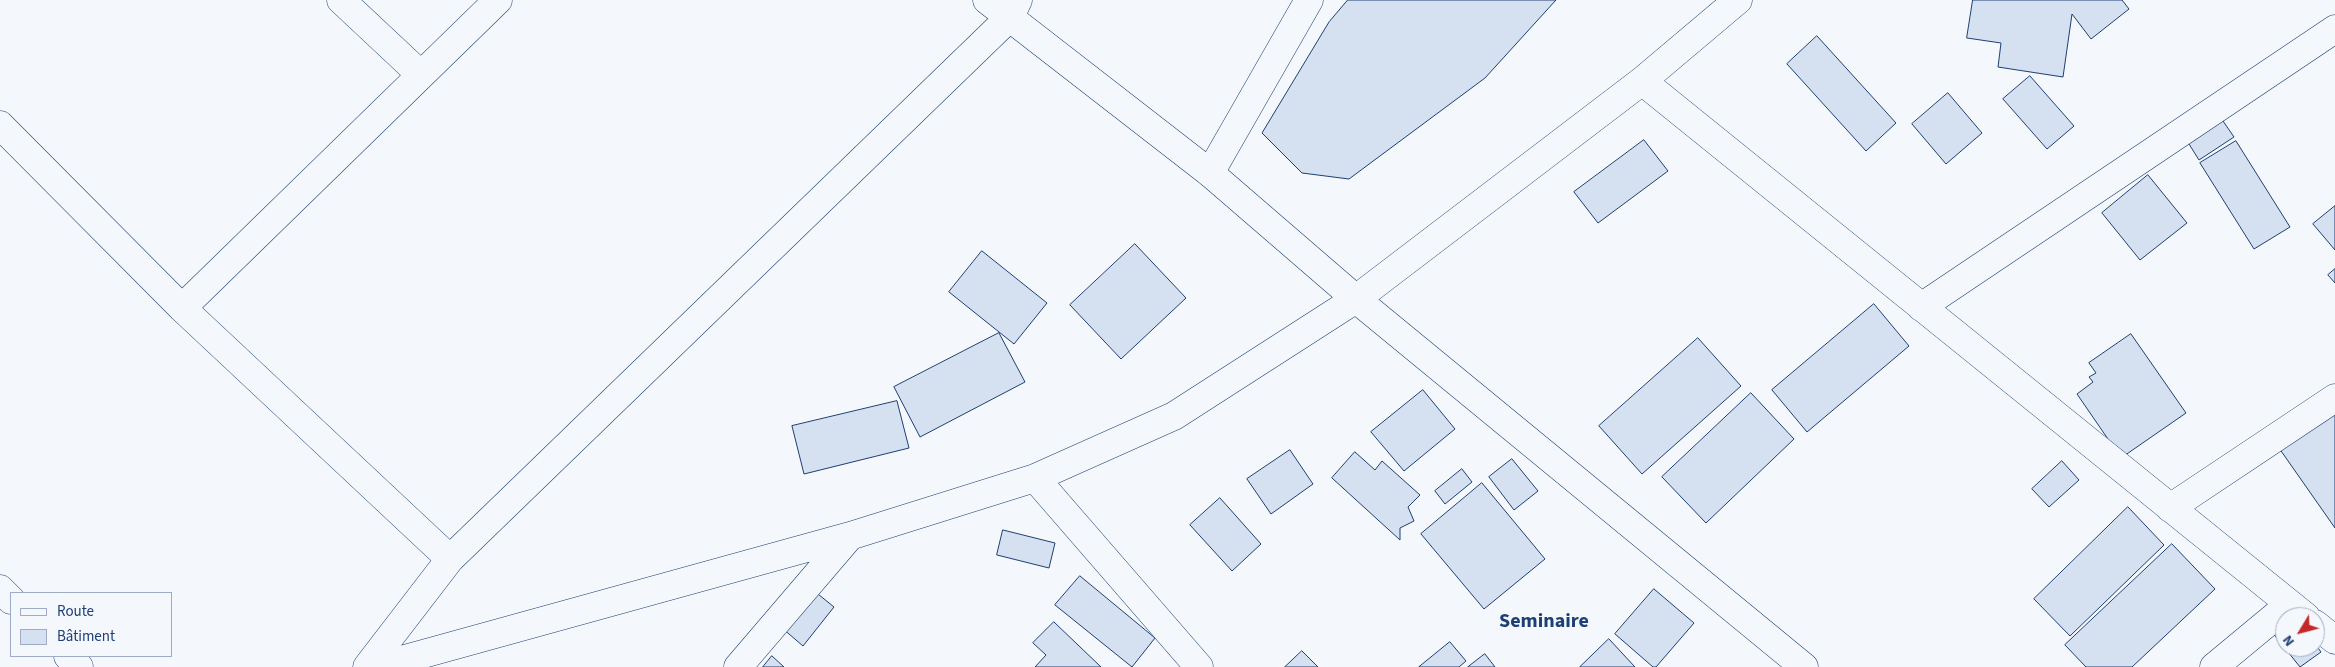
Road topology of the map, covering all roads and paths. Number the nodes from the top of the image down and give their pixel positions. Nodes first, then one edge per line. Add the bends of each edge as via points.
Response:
1 (341, 0) edge
2 (498, 0) edge
3 (987, 0) edge
4 (1309, 0) edge
5 (1738, 0) edge
6 (1014, 8) edge
7 (2335, 29) edge
8 (420, 74) junction
9 (1642, 81) junction
10 (0, 125) edge
11 (1210, 173) junction
12 (1356, 299) junction
13 (1921, 307) junction
14 (182, 308) junction
15 (2335, 398) edge
16 (1035, 478) junction
17 (2170, 508) junction
18 (850, 536) junction
19 (450, 559) junction
20 (0, 589) edge
21 (10, 599) edge
22 (2293, 607) edge
23 (2275, 626) edge
24 (2325, 632) edge
25 (2335, 640) edge
26 (69, 657) edge
27 (79, 667) edge
28 (367, 667) edge
29 (376, 667) edge
30 (738, 667) edge
31 (1198, 667) edge
32 (1804, 667) edge
33 (2214, 667) edge

1 - 8 street
2 - 8 street
3 - 6 street
4 - 11 street
5 - 9 street
6 - 11 street
6 - 19 street
7 - 13 street
8 - 14 street
9 - 12 street
9 - 13 street
10 - 14 street
11 - 12 street
12 - 16 street via 1174,416
12 - 32 street
13 - 17 street
14 - 19 street
15 - 17 street
16 - 18 street
16 - 31 street
17 - 22 street
18 - 29 street
18 - 30 street
19 - 28 street
20 - 21 street
23 - 33 street
24 - 25 street
26 - 27 street

